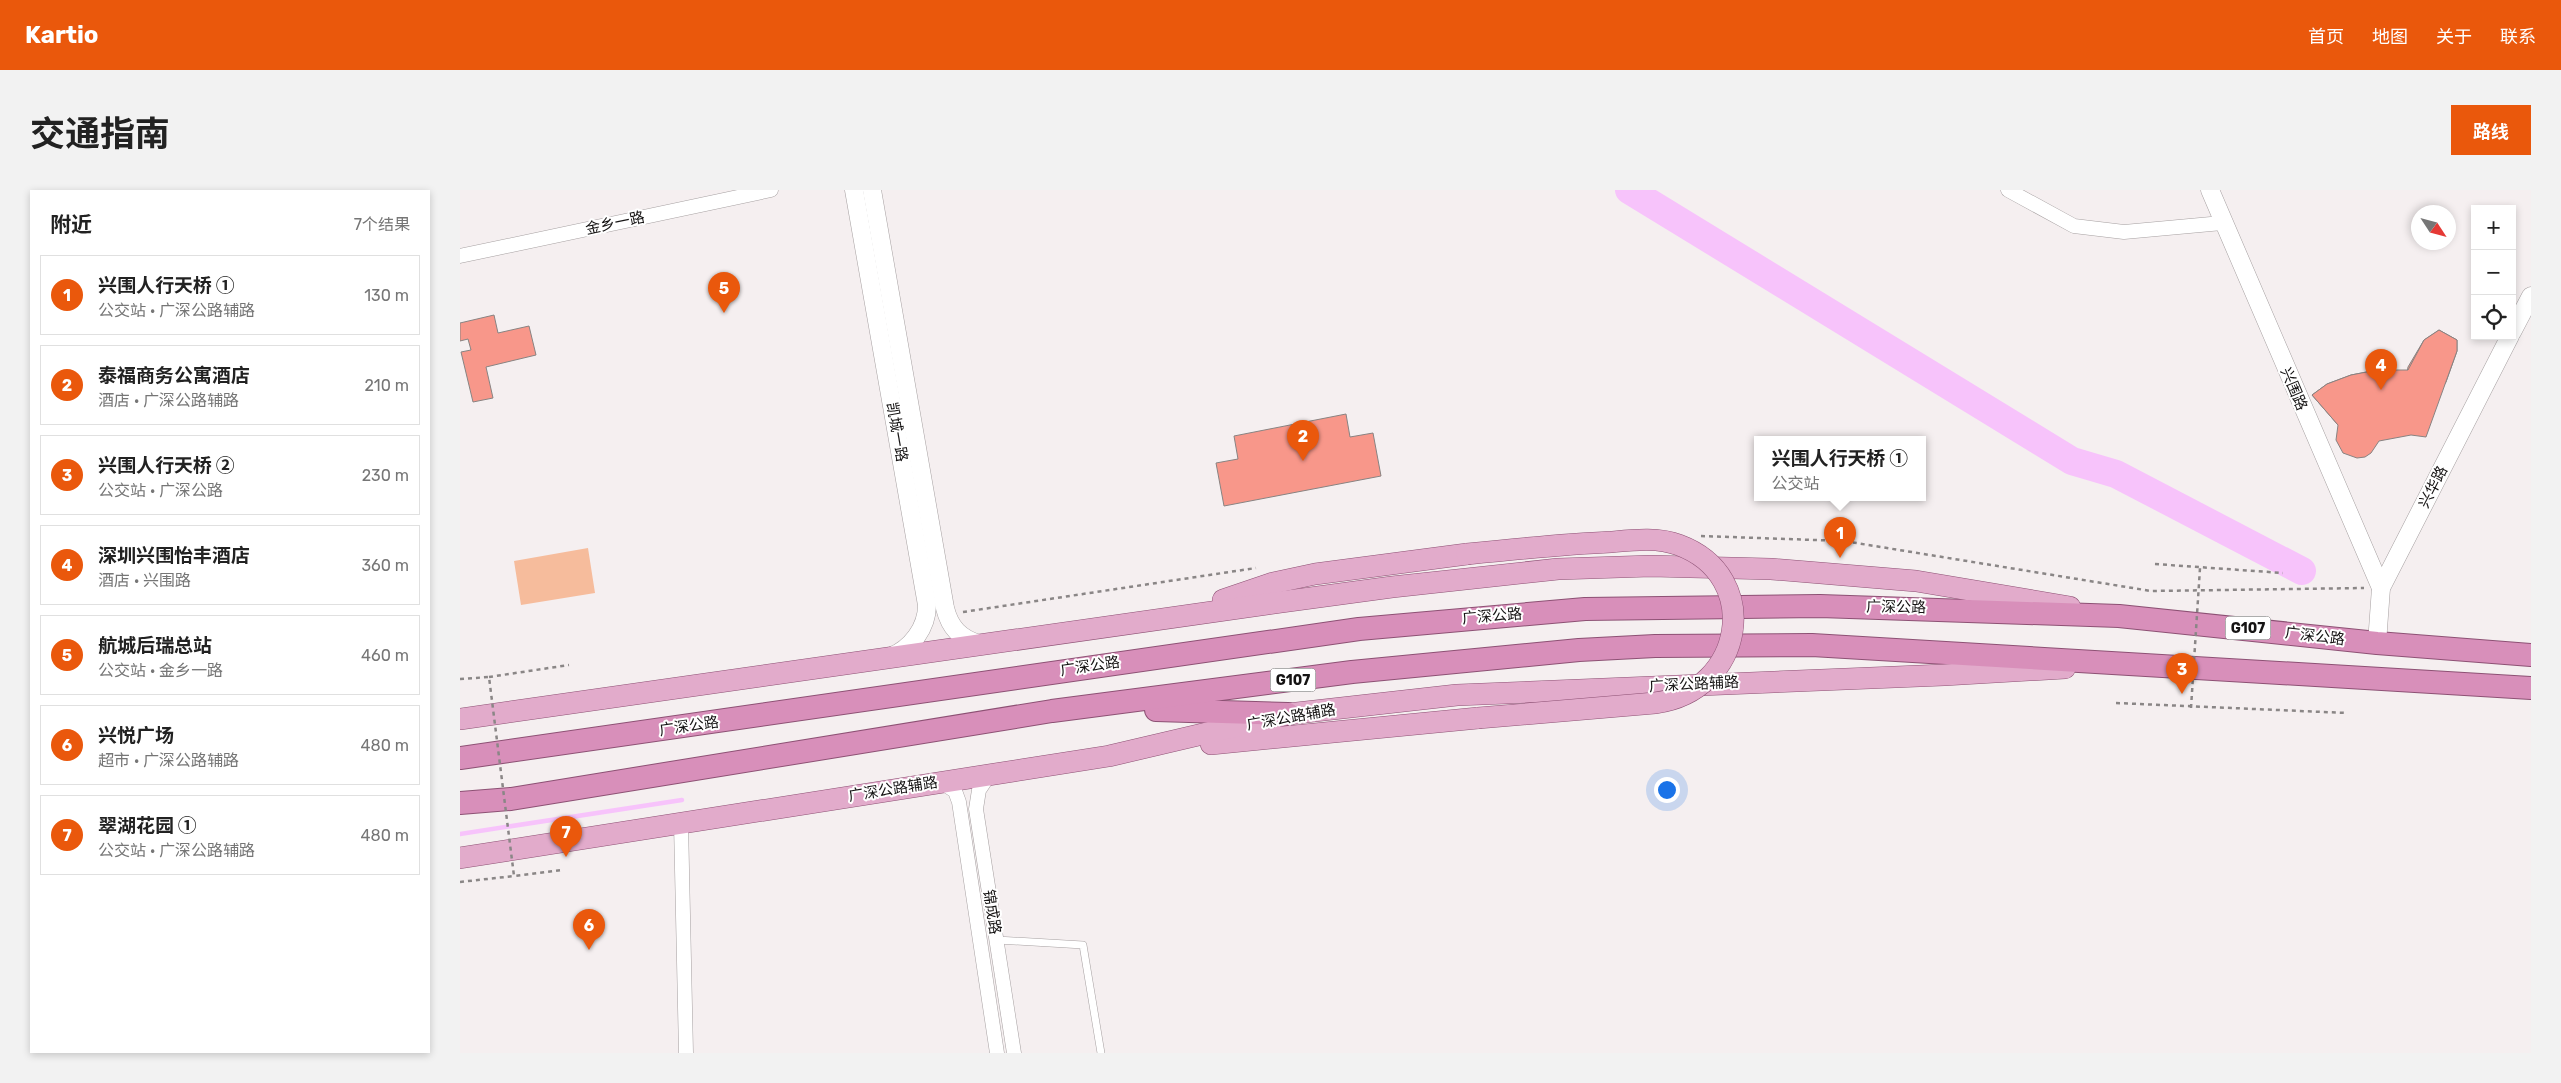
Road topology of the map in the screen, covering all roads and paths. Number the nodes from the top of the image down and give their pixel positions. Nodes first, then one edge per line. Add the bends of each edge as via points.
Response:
1 (771, 190) edge
2 (854, 190) edge
3 (872, 190) edge
4 (2008, 190) edge
5 (2210, 190) edge
6 (2222, 223) junction
7 (460, 256) edge
8 (2531, 296) edge
9 (2516, 324) edge
10 (2508, 340) edge
11 (2155, 564) dead end
12 (2200, 568) junction
13 (2283, 573) dead end
14 (2380, 588) junction
15 (2119, 616) junction
16 (1145, 621) junction
17 (2376, 643) junction
18 (979, 644) junction
19 (2531, 654) edge
20 (888, 658) junction
21 (2132, 664) junction
22 (569, 665) dead end
23 (489, 677) junction
24 (460, 679) edge
25 (2531, 688) edge
26 (2116, 703) dead end
27 (2191, 708) junction
28 (1052, 711) junction
29 (2347, 713) dead end
30 (1288, 714) junction
31 (460, 719) edge
32 (1109, 756) junction
33 (460, 758) edge
34 (989, 775) junction
35 (941, 782) junction
36 (511, 799) junction
37 (460, 803) edge
38 (460, 811) edge
39 (681, 823) junction
40 (460, 858) edge
41 (562, 870) dead end
42 (514, 876) junction
43 (460, 882) edge
44 (996, 940) junction
45 (686, 1053) edge
46 (997, 1053) edge
47 (1014, 1053) edge
48 (1101, 1053) edge

1 - 7 street, 金乡一路
2 - 20 street, 凯城一路 via 928,605 927,616 918,634 904,649
3 - 18 street, 凯城一路 via 945,608 953,629
4 - 6 street via 2074,226 2124,232
5 - 6 street, 兴围路
6 - 14 street, 兴围路
8 - 9 street
10 - 14 street, 兴华路
11 - 12 path
12 - 13 path
12 - 27 path, bridge
14 - 17 street, 兴华路
15 - 16 main road via 1916,581 1771,569 1651,566 1558,569 1402,586
15 - 17 highway, 广深公路 / G107
15 - 33 highway, 广深公路 / G107 via 1820,606 1584,609 1495,615 1225,646
16 - 18 main road
16 - 32 main road, bridge via 1315,574 1467,554 1626,541 1664,541 1702,557 1717,572 1727,591 1733,618 1729,646 1716,671 1706,682 1682,696 1655,703 1320,732
17 - 19 highway, 广深公路 / G107
18 - 20 main road
20 - 31 main road
21 - 25 highway, G107
21 - 28 highway, G107 via 1812,645 1655,646 1477,658
21 - 30 main road, 广深公路辅路 via 1457,695
22 - 23 path
23 - 24 path, bridge
23 - 42 path, bridge
26 - 27 path
27 - 29 path
28 - 30 highway via 1184,710
28 - 36 highway, G107
30 - 32 main road, 广深公路辅路
32 - 34 main road, 广深公路辅路
34 - 35 main road, 广深公路辅路
34 - 44 street, 锦成路 via 979,790 976,809
35 - 39 main road, 广深公路辅路
35 - 46 street, 锦成路 via 955,791 959,802
36 - 37 highway, G107
36 - 38 highway
39 - 40 main road, 广深公路辅路
39 - 45 street
41 - 42 path, bridge
42 - 43 path
44 - 47 street, 锦成路
44 - 48 lane via 1083,945

